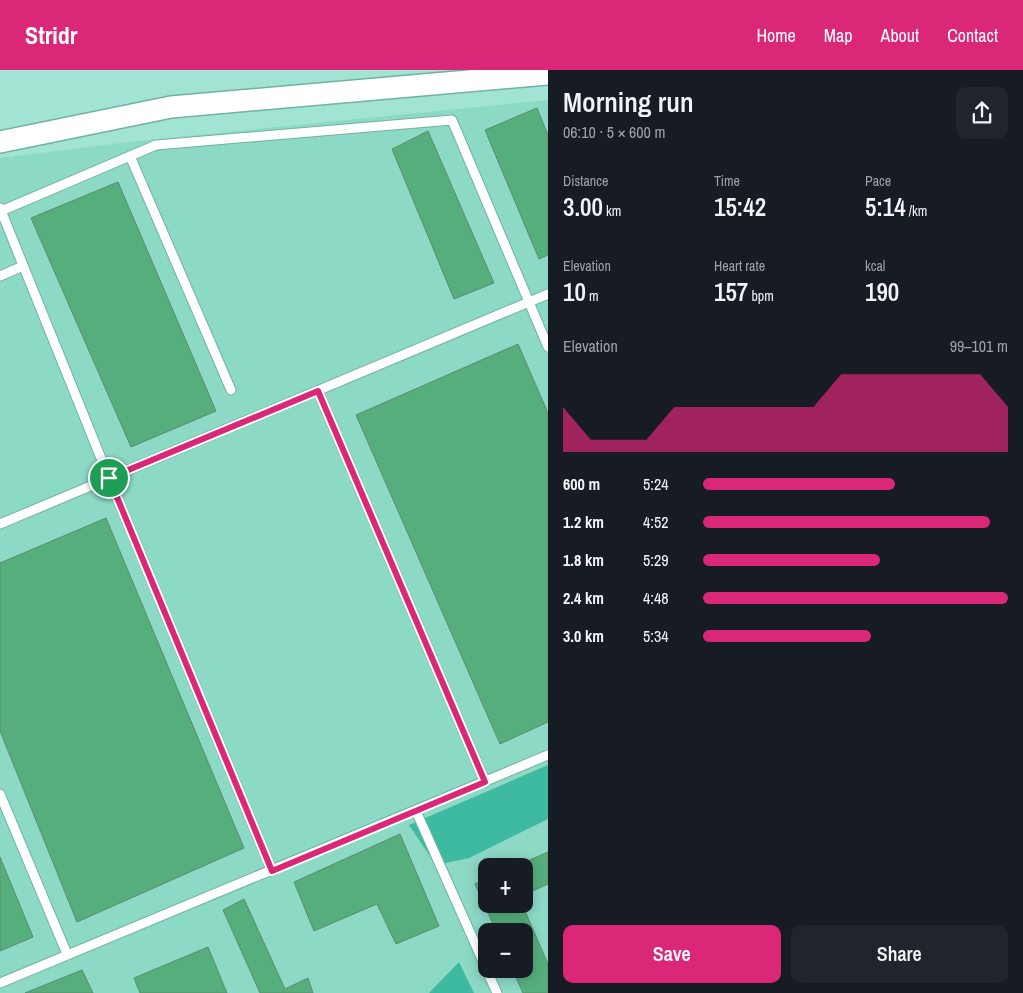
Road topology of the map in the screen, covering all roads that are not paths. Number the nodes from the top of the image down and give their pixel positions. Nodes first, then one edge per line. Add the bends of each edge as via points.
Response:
1 (548, 74) edge
2 (0, 142) edge
3 (130, 156) junction
4 (0, 210) edge
5 (23, 266) junction
6 (0, 276) edge
7 (548, 294) edge
8 (529, 302) junction
9 (548, 347) edge
10 (231, 390) dead end
11 (318, 391) junction
12 (109, 478) junction
13 (0, 524) edge
14 (548, 755) edge
15 (485, 782) junction
16 (0, 794) edge
17 (416, 811) junction
18 (272, 871) junction
19 (67, 954) junction
20 (0, 983) edge
21 (497, 993) edge

1 - 2 street via 171,107
3 - 4 lane
3 - 8 lane via 156,145 452,120
3 - 10 lane
4 - 5 lane
5 - 6 lane
5 - 12 lane
7 - 8 lane
8 - 9 lane
8 - 11 lane
11 - 12 lane
11 - 15 lane
12 - 13 lane
12 - 18 lane
14 - 15 lane
15 - 17 lane
16 - 19 lane
17 - 18 lane
17 - 21 lane
18 - 19 lane
19 - 20 lane

